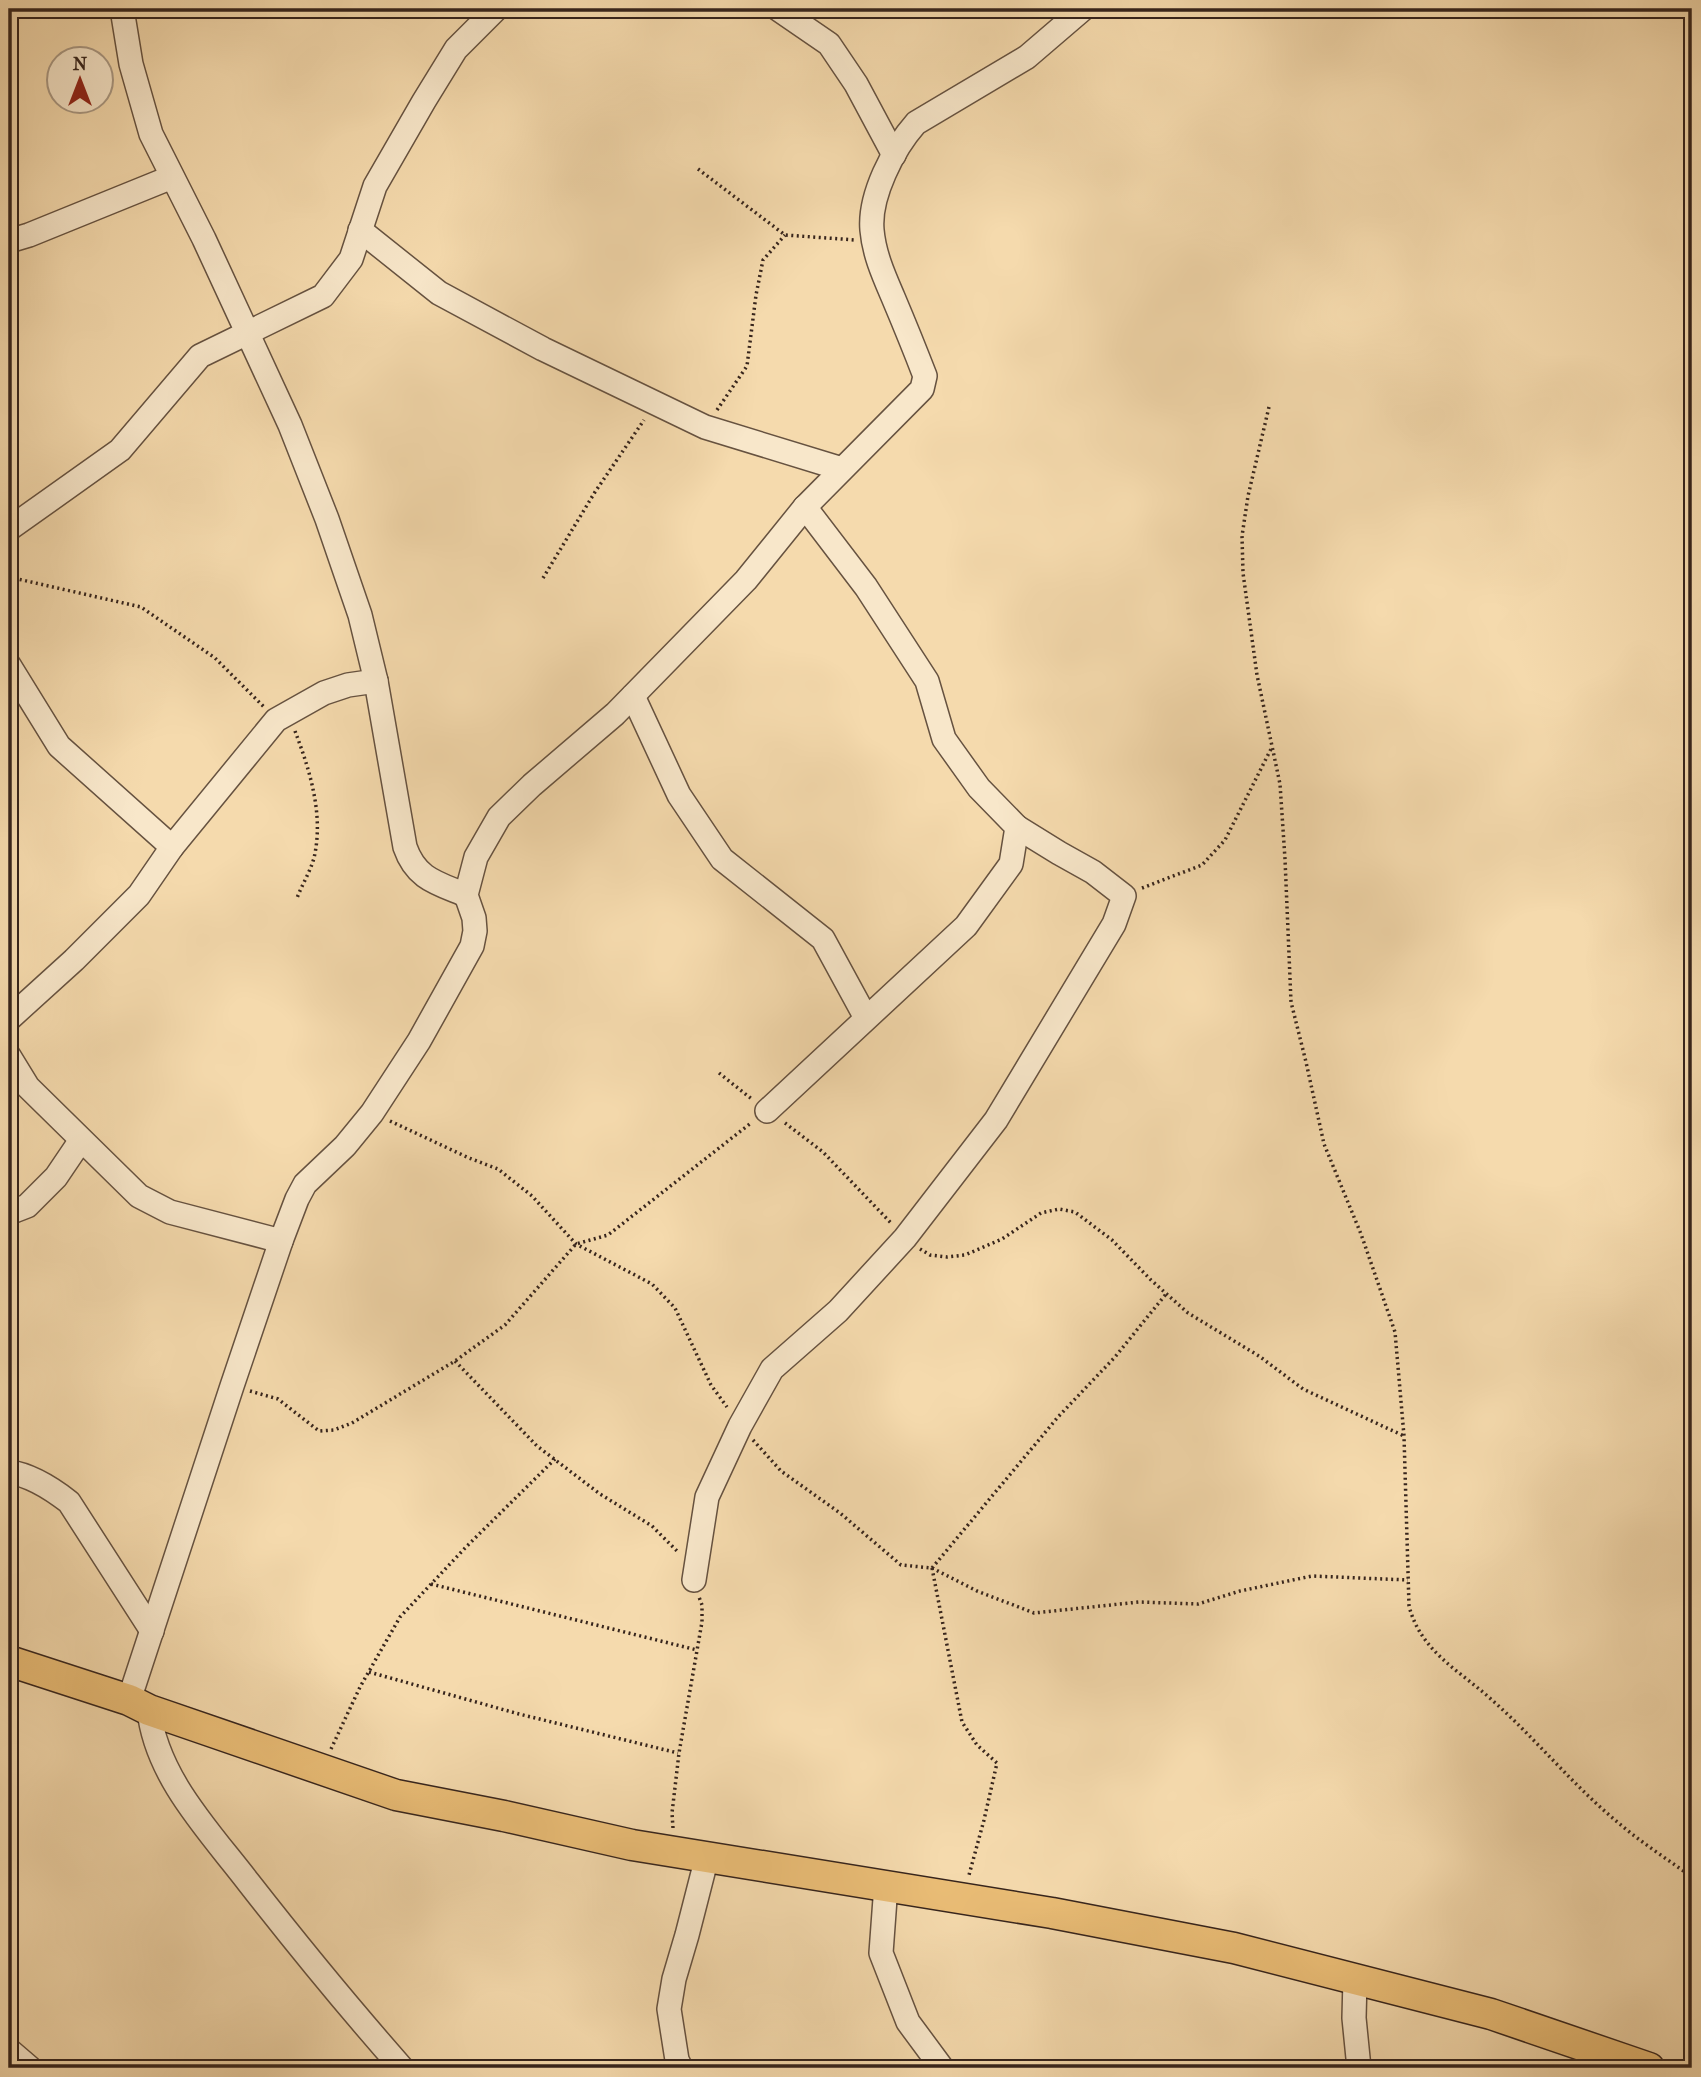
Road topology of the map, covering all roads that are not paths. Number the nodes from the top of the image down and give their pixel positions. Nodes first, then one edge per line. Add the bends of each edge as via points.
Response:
1 (122, 9) edge
2 (496, 9) edge
3 (778, 9) edge
4 (1083, 9) edge
5 (894, 155) junction
6 (172, 177) junction
7 (360, 229) junction
8 (9, 241) edge
9 (247, 332) junction
10 (842, 469) junction
11 (805, 507) junction
12 (9, 529) edge
13 (9, 665) edge
14 (376, 681) junction
15 (633, 696) junction
16 (1017, 827) junction
17 (172, 846) junction
18 (466, 895) junction
19 (866, 1018) junction
20 (9, 1019) edge
21 (9, 1056) edge
22 (766, 1111) road end
23 (81, 1140) junction
24 (9, 1213) edge
25 (281, 1241) junction
26 (9, 1472) edge
27 (694, 1580) road end
28 (152, 1631) junction
29 (9, 1661) edge
30 (139, 1705) junction
31 (707, 1857) junction
32 (886, 1885) junction
33 (1355, 1979) junction
34 (9, 2050) edge
35 (30, 2068) edge
36 (402, 2068) edge
37 (681, 2068) edge
38 (942, 2068) edge
39 (1359, 2068) edge
40 (1649, 2068) edge

1 - 6 street via 131,64 151,134
2 - 7 street via 456,49 375,187
3 - 5 street via 829,44
4 - 5 street via 1027,57 916,124
5 - 10 street via 875,201 872,229 877,257 925,384
6 - 8 street
6 - 9 street
7 - 9 street via 351,259 323,296
7 - 10 street via 439,293 543,349 705,427
9 - 12 street via 200,356 120,450
9 - 14 street via 327,519 360,615
10 - 11 street
11 - 15 street via 746,580
11 - 16 street via 866,587 927,681 944,739 979,788
13 - 17 street via 59,746
14 - 17 street via 324,693 282,716
14 - 18 street via 409,858 419,873
15 - 18 street via 499,817 476,857
15 - 19 street via 679,795 722,859 823,939
16 - 19 street via 1011,863 966,926
16 - 27 street via 1124,896 1114,924 996,1120 905,1238 838,1311 772,1369 707,1497
17 - 20 street via 139,895
18 - 25 street via 474,918 472,946 372,1113 305,1184
19 - 22 street
21 - 23 street via 28,1087
23 - 24 street via 27,1206
23 - 25 street via 139,1196 170,1212
25 - 28 street
26 - 28 street via 33,1479 69,1502
28 - 30 street
29 - 30 main road
30 - 31 main road via 396,1795
30 - 36 street via 162,1759 202,1822 341,1999
31 - 32 main road
31 - 37 street via 669,2008
32 - 33 main road via 1234,1948
32 - 38 street via 881,1953 908,2022
33 - 39 street
33 - 40 main road via 1491,2014
34 - 35 street

